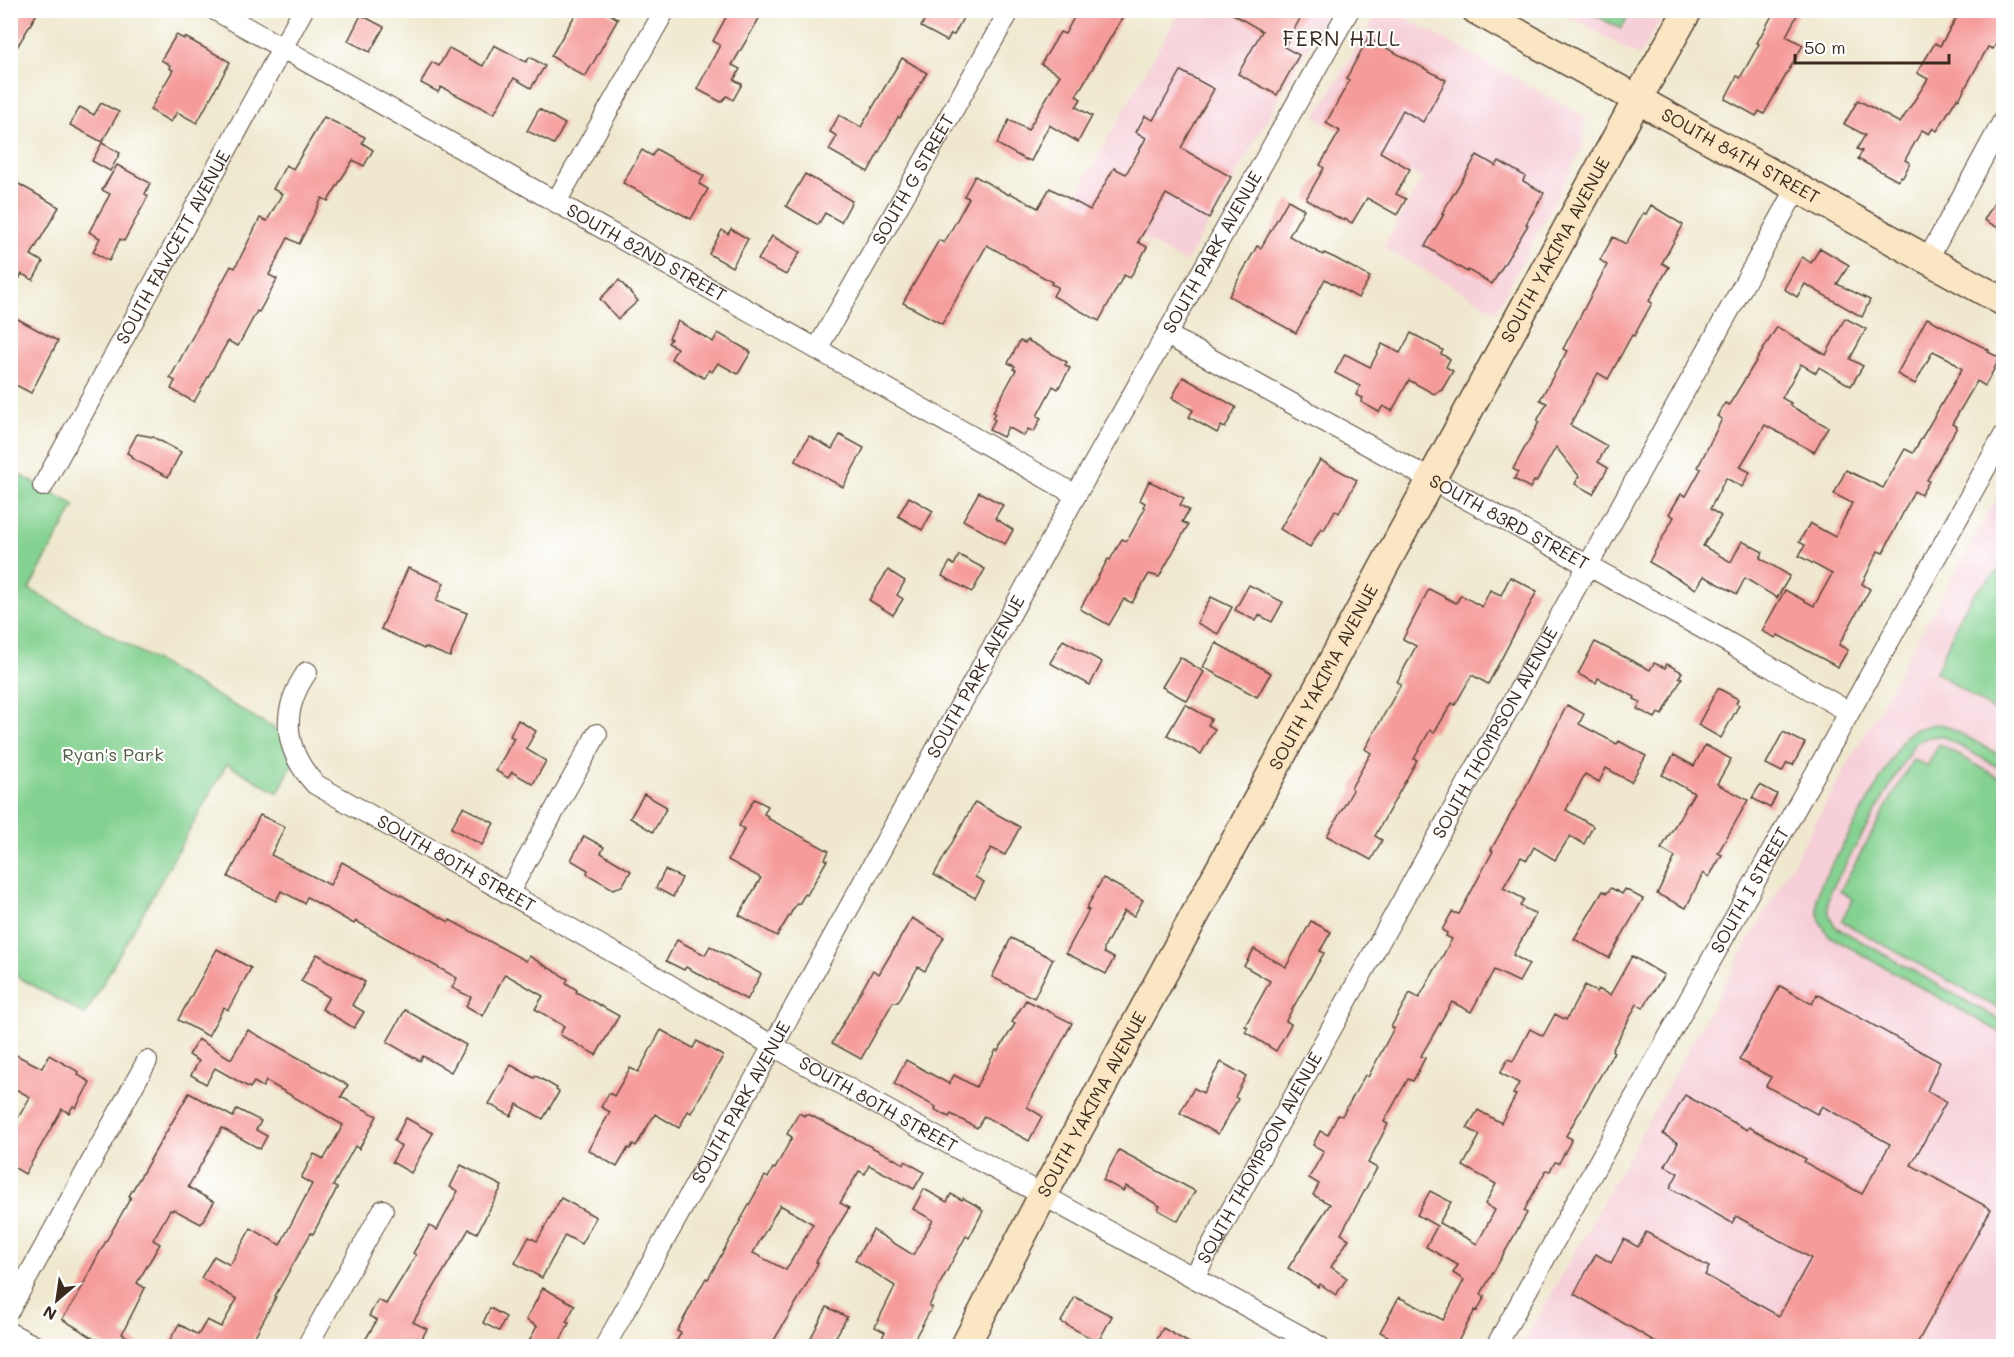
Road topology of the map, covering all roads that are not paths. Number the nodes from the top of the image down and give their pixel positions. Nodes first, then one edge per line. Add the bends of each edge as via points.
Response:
1 (215, 10) edge
2 (303, 10) edge
3 (665, 10) edge
4 (1010, 10) edge
5 (1349, 10) edge
6 (1476, 10) edge
7 (1688, 10) edge
8 (282, 48) junction
9 (1638, 98) junction
10 (2004, 119) edge
11 (1797, 188) junction
12 (556, 202) junction
13 (1928, 260) junction
14 (2004, 302) edge
15 (1167, 335) junction
16 (817, 349) junction
17 (2004, 435) edge
18 (1431, 480) junction
19 (43, 486) dead end
20 (1077, 495) junction
21 (1587, 566) junction
22 (307, 672) dead end
23 (1850, 712) junction
24 (597, 734) dead end
25 (508, 894) junction
26 (773, 1046) junction
27 (147, 1061) dead end
28 (1042, 1197) junction
29 (383, 1210) dead end
30 (1194, 1277) junction
31 (10, 1309) edge
32 (10, 1333) edge
33 (33, 1346) edge
34 (307, 1347) edge
35 (605, 1347) edge
36 (965, 1347) edge
37 (1319, 1347) edge
38 (1496, 1347) edge

1 - 8 street, SOUTH 82ND STREET
2 - 8 street, SOUTH FAWCETT AVENUE
3 - 12 street
4 - 16 street, SOUTH G STREET
5 - 15 street, SOUTH PARK AVENUE
6 - 9 main road, SOUTH 84TH STREET
7 - 9 main road, SOUTH YAKIMA AVENUE
8 - 12 street, SOUTH 82ND STREET
8 - 19 street, SOUTH FAWCETT AVENUE
9 - 11 main road, SOUTH 84TH STREET
9 - 18 main road, SOUTH YAKIMA AVENUE
10 - 13 street
11 - 13 main road, SOUTH 84TH STREET
11 - 21 street, SOUTH THOMPSON AVENUE
12 - 16 street, SOUTH 82ND STREET
13 - 14 main road, SOUTH 84TH STREET
15 - 18 street, SOUTH 83RD STREET
15 - 20 street, SOUTH PARK AVENUE
16 - 20 street, SOUTH 82ND STREET
17 - 23 street, SOUTH I STREET
18 - 21 street, SOUTH 83RD STREET
18 - 28 main road, SOUTH YAKIMA AVENUE
20 - 26 street, SOUTH PARK AVENUE
21 - 23 street, SOUTH 83RD STREET
21 - 30 street, SOUTH THOMPSON AVENUE
22 - 25 street, SOUTH 80TH STREET via 291,702 289,733 301,769 315,784
23 - 38 street, SOUTH I STREET
24 - 25 street
25 - 26 street, SOUTH 80TH STREET
26 - 28 street, SOUTH 80TH STREET
26 - 35 street, SOUTH PARK AVENUE
27 - 31 street
28 - 30 street, SOUTH 80TH STREET
28 - 36 main road, SOUTH YAKIMA AVENUE
29 - 34 street
30 - 37 street, SOUTH 80TH STREET
32 - 33 street

